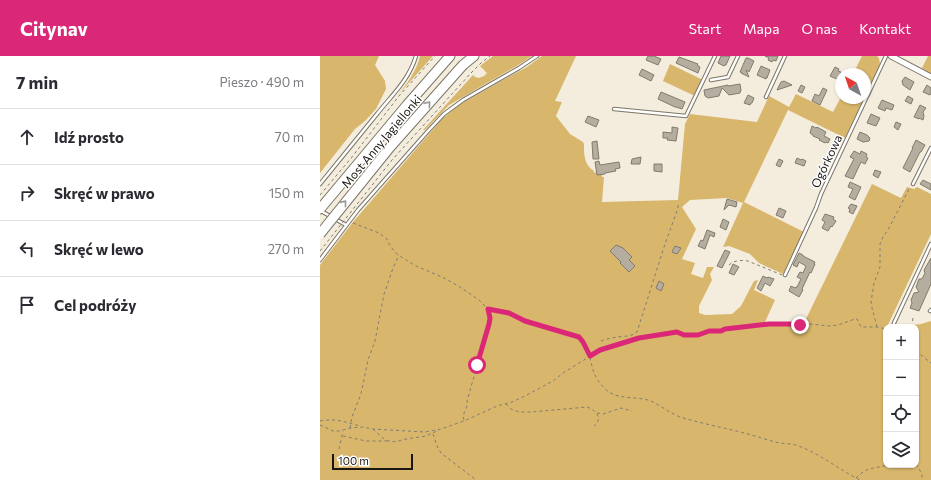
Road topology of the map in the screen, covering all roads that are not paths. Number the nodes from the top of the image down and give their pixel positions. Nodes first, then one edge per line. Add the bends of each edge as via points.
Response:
1 (416, 56) edge
2 (450, 56) edge
3 (473, 56) edge
4 (537, 56) edge
5 (715, 56) edge
6 (738, 56) edge
7 (785, 56) edge
8 (886, 56) edge
9 (891, 56) edge
10 (931, 77) edge
11 (710, 80) dead end
12 (766, 97) dead end
13 (614, 109) dead end
14 (931, 148) edge
15 (320, 184) edge
16 (913, 184) road end
17 (320, 210) edge
18 (346, 225) junction
19 (320, 234) edge
20 (931, 244) edge
21 (320, 260) edge
22 (785, 275) road end
23 (894, 323) dead end

1 - 15 lane via 403,84
2 - 17 highway, Most Anny Jagiellonki
19 -> 3 highway, Most Anny Jagiellonki, bridge via 391,146
4 - 18 lane via 444,114
5 - 13 lane via 686,116
6 - 11 lane via 728,77
7 - 12 lane
8 - 22 lane, Ogórkowa
9 - 10 street
14 - 16 lane
17 - 18 lane
18 - 21 lane
20 - 23 lane

